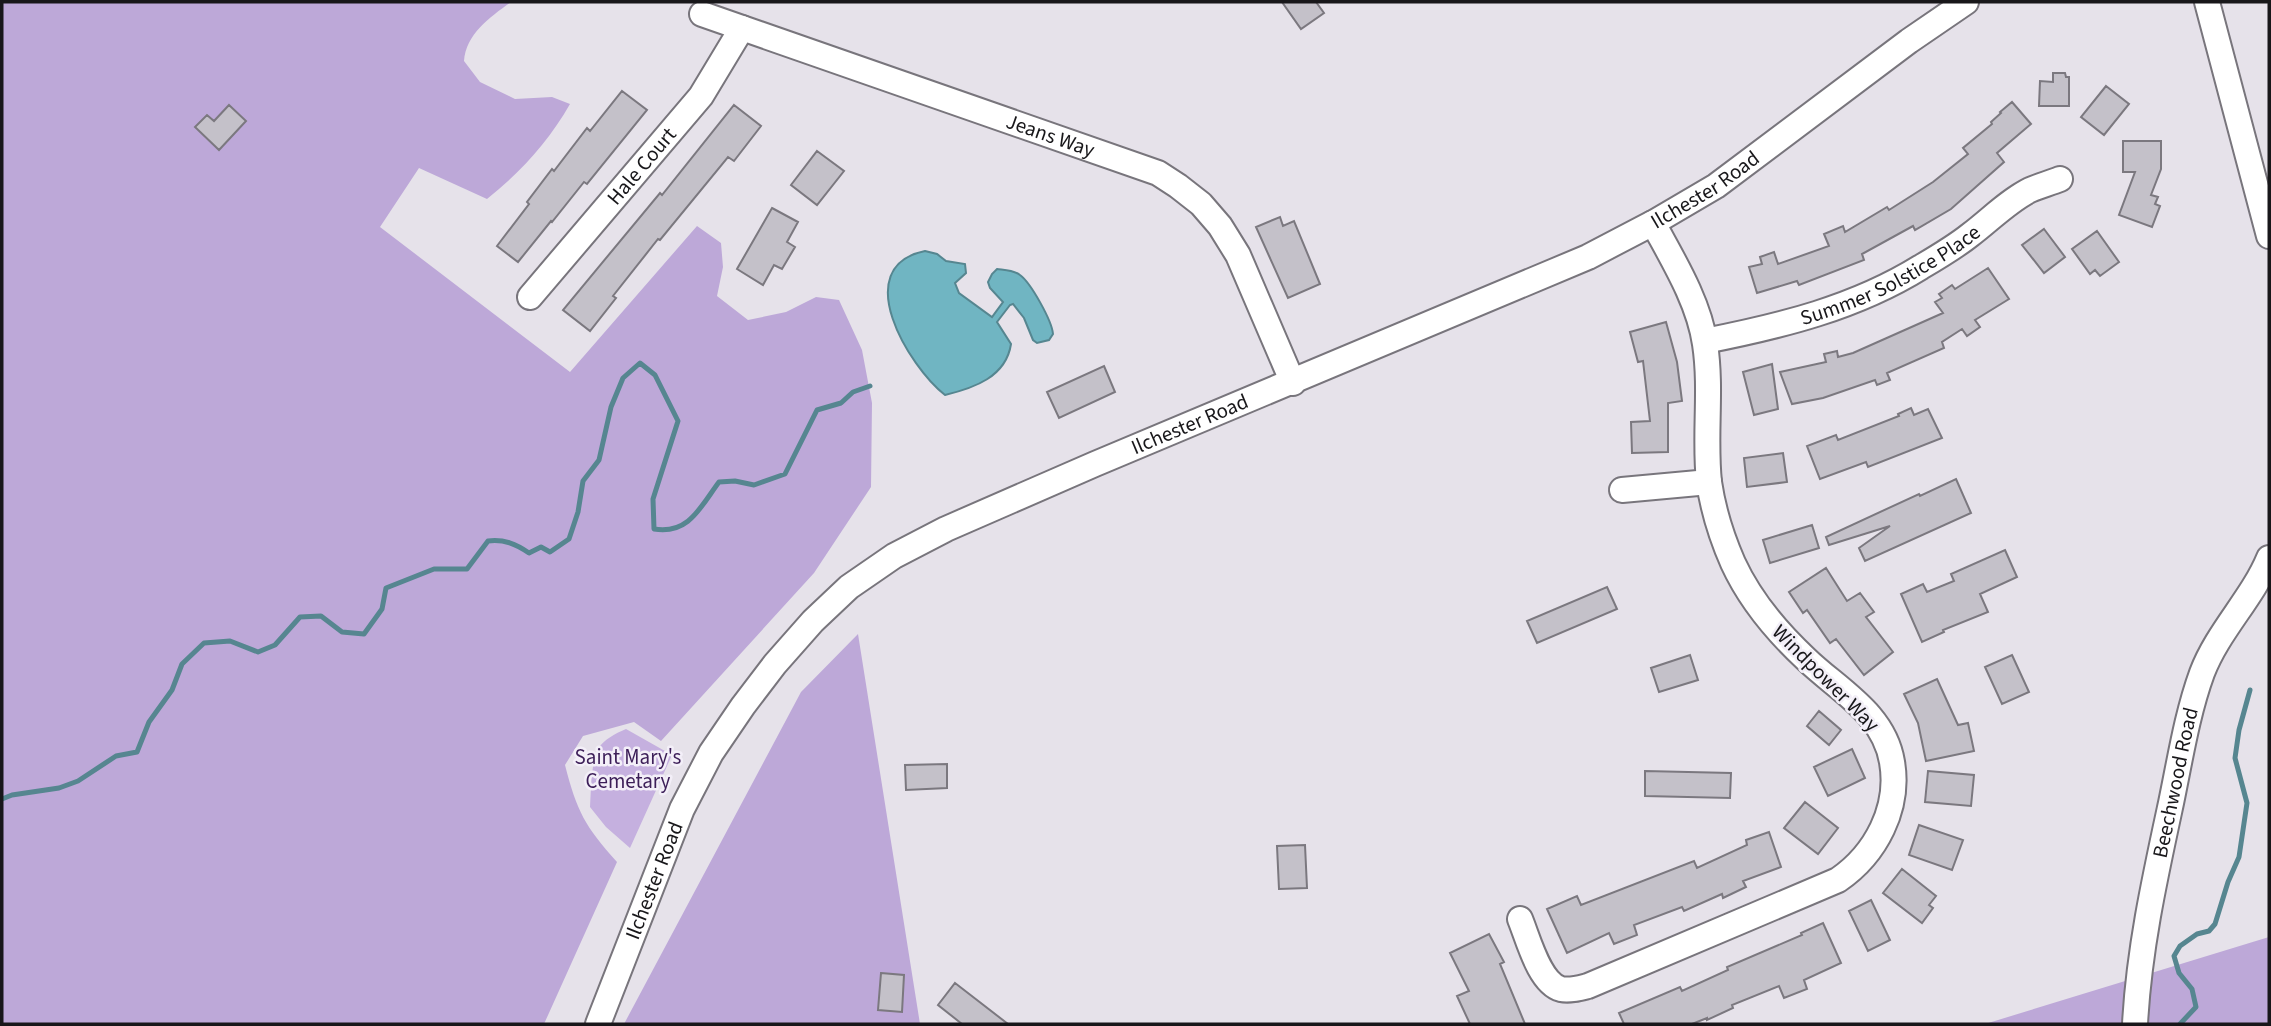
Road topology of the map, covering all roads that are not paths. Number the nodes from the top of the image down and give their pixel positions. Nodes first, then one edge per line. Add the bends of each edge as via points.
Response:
1 (1966, 2) edge
2 (2207, 2) edge
3 (702, 14) dead end
4 (742, 28) junction
5 (2060, 179) dead end
6 (1653, 223) junction
7 (2269, 236) edge
8 (530, 298) dead end
9 (1705, 341) junction
10 (1293, 383) junction
11 (1709, 482) junction
12 (1622, 490) dead end
13 (2269, 558) edge
14 (1520, 919) dead end
15 (598, 1024) edge
16 (2135, 1024) edge

1 - 6 street, Ilchester Road via 1716,186
2 - 7 street
3 - 4 street, Jeans Way
4 - 8 street, Hale Court via 701,96
4 - 10 street, Jeans Way via 1158,173 1201,204 1220,226 1238,255
5 - 9 street, Summer Solstice Place via 2031,190 1920,268 1873,293 1772,328
6 - 9 street, Windpower Way via 1693,303
6 - 10 street, Ilchester Road via 1588,257
9 - 11 street, Windpower Way
10 - 15 street, Ilchester Road via 946,529 894,556 840,596 775,664 711,753 682,809
11 - 12 street
11 - 14 street, Windpower Way via 1723,537 1749,594 1783,636 1871,717 1884,737 1894,786 1881,832 1853,869 1838,880 1588,986 1570,990 1551,984
13 - 16 street, Beechwood Road via 2215,645 2191,711 2144,930

